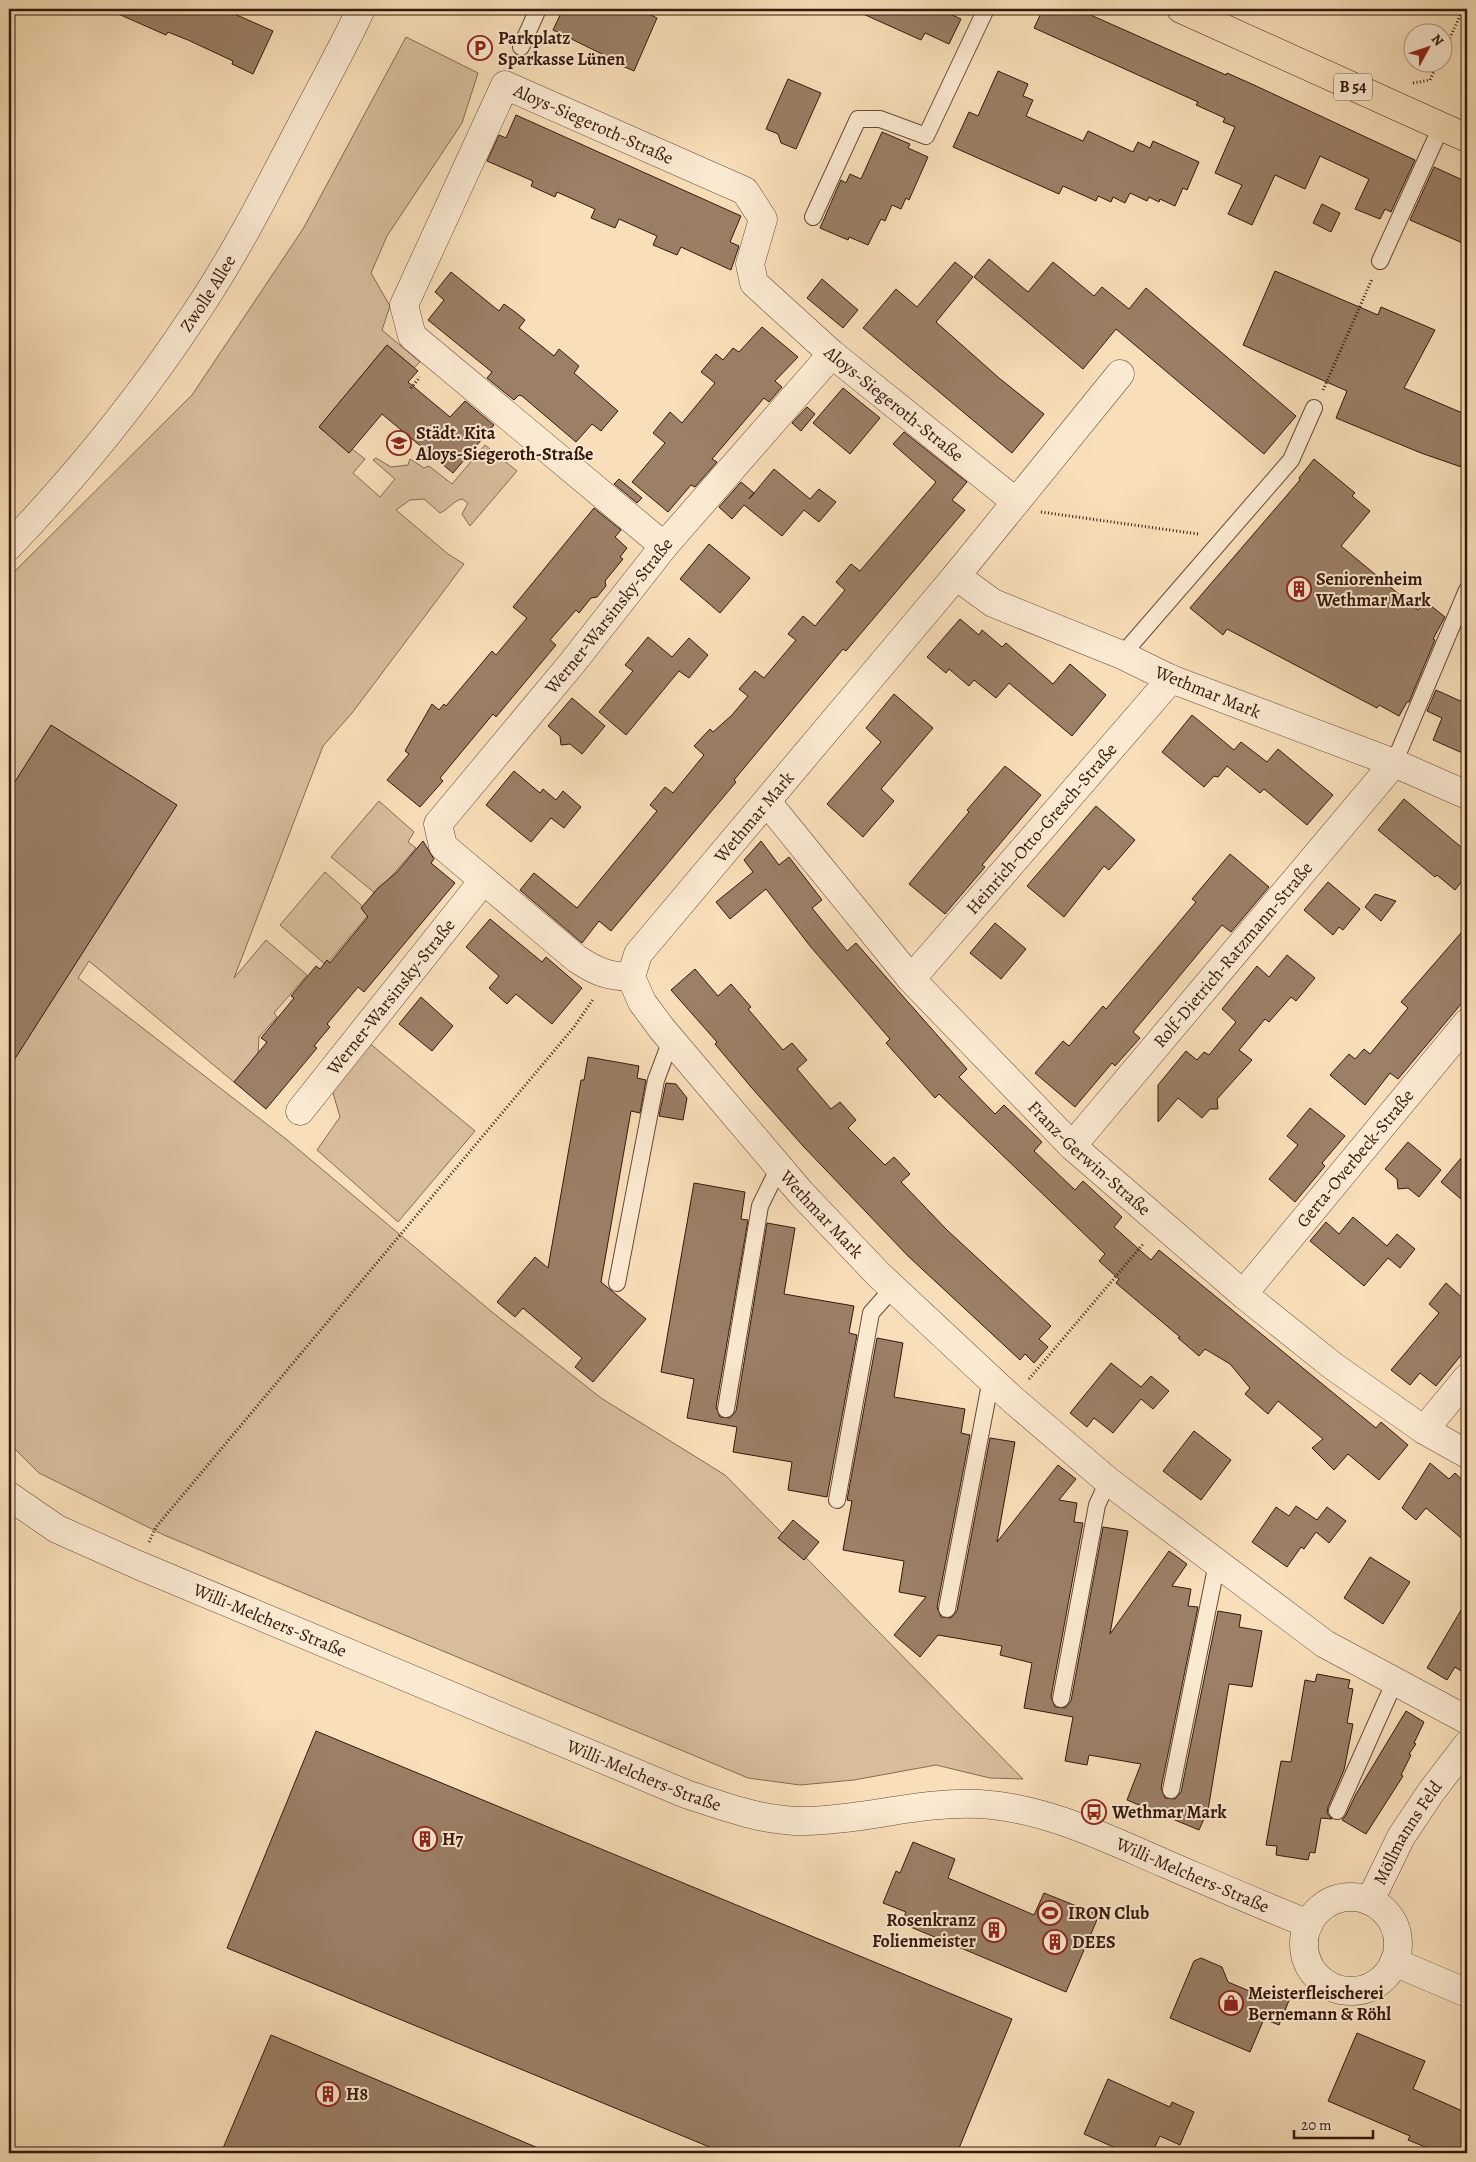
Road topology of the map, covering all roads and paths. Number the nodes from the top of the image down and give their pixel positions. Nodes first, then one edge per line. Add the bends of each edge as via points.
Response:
1 (361, 9) edge
2 (538, 9) edge
3 (986, 9) edge
4 (1181, 9) edge
5 (1463, 9) edge
6 (1454, 29) edge
7 (521, 47) dead end
8 (1441, 127) junction
9 (1467, 138) edge
10 (813, 217) dead end
11 (1380, 261) joint
12 (832, 354) junction
13 (1120, 374) dead end
14 (1314, 408) joint
15 (1016, 502) junction
16 (1224, 537) junction
17 (9, 546) edge
18 (664, 546) junction
19 (956, 576) junction
20 (1467, 590) edge
21 (1122, 655) junction
22 (1171, 679) junction
23 (1394, 763) junction
24 (1467, 795) edge
25 (767, 802) junction
26 (483, 881) junction
27 (620, 976) junction
28 (911, 979) junction
29 (1467, 1023) edge
30 (671, 1040) junction
31 (300, 1111) dead end
32 (1072, 1146) junction
33 (779, 1167) junction
34 (1161, 1223) junction
35 (617, 1283) dead end
36 (893, 1288) junction
37 (1243, 1294) junction
38 (1467, 1378) edge
39 (991, 1380) junction
40 (1012, 1399) junction
41 (726, 1409) dead end
42 (1424, 1430) junction
43 (1467, 1454) edge
44 (1108, 1481) junction
45 (9, 1496) edge
46 (837, 1500) dead end
47 (1217, 1563) junction
48 (138, 1565) junction
49 (947, 1609) dead end
50 (1395, 1681) junction
51 (1061, 1699) dead end
52 (1467, 1720) edge
53 (1467, 1745) edge
54 (1171, 1790) dead end
55 (1337, 1811) dead end
56 (1370, 1901) junction
57 (1308, 1924) junction
58 (1394, 1962) junction
59 (1467, 1993) edge

1 - 17 street, Zwolle Allee via 246,231 196,313 98,446
2 - 7 lane
3 - 10 lane via 926,136 880,119 858,119
4 - 8 main road, B 54
5 - 6 path
8 - 9 main road, B 54
8 - 11 lane
11 - 14 path
12 - 15 street, Aloys-Siegeroth-Straße
12 - 18 street, Werner-Warsinsky-Straße
12 - 18 street, Aloys-Siegeroth-Straße via 754,283 750,264 763,218 744,191 505,85 404,305 412,336
13 - 15 street, Wethmar Mark
14 - 16 lane via 1291,460
15 - 16 path via 1034,511
15 - 19 street, Wethmar Mark
16 - 21 lane
18 - 26 street, Werner-Warsinsky-Straße via 573,662 438,824 444,846
19 - 21 street, Wethmar Mark via 993,603
19 - 25 street, Wethmar Mark
20 - 23 lane
21 - 22 street, Wethmar Mark
22 - 23 street, Wethmar Mark
22 - 28 street, Heinrich-Otto-Gresch-Straße
23 - 24 street, Wethmar Mark
23 - 32 street, Rolf-Dietrich-Ratzmann-Straße
25 - 27 street, Wethmar Mark
25 - 28 street, Franz-Gerwin-Straße
26 - 27 street, Werner-Warsinsky-Straße via 577,960 598,972
26 - 31 street, Werner-Warsinsky-Straße
27 - 30 street, Wethmar Mark
27 - 48 path via 156,1527
28 - 32 street, Franz-Gerwin-Straße
29 - 37 street, Gerta-Overbeck-Straße
30 - 33 street, Wethmar Mark
30 - 35 lane via 656,1080
32 - 34 street, Franz-Gerwin-Straße
33 - 36 street, Wethmar Mark
33 - 41 lane via 760,1206
34 - 37 street, Franz-Gerwin-Straße
34 - 40 path
36 - 39 street, Wethmar Mark
36 - 46 lane via 871,1313
37 - 42 street, Franz-Gerwin-Straße via 1333,1366
38 - 42 street
39 - 40 street, Wethmar Mark
39 - 49 lane
40 - 44 street, Wethmar Mark
42 - 43 street, Franz-Gerwin-Straße
44 - 47 street, Wethmar Mark
44 - 51 lane via 1097,1505
45 - 48 street, Willi-Melchers-Straße via 57,1528
47 - 50 street, Wethmar Mark via 1324,1644
47 - 54 lane
48 - 57 street, Willi-Melchers-Straße via 714,1804 741,1812 805,1821 952,1804 980,1804 1047,1815
50 - 52 street, Wethmar Mark
50 - 55 lane
53 - 56 street, Möllmanns Feld via 1401,1837
56 - 57 street via 1341,1898 1316,1912
56 - 58 street via 1391,1919 1397,1940
57 - 58 street via 1305,1954 1320,1979 1333,1987 1362,1990 1387,1974
58 - 59 street

